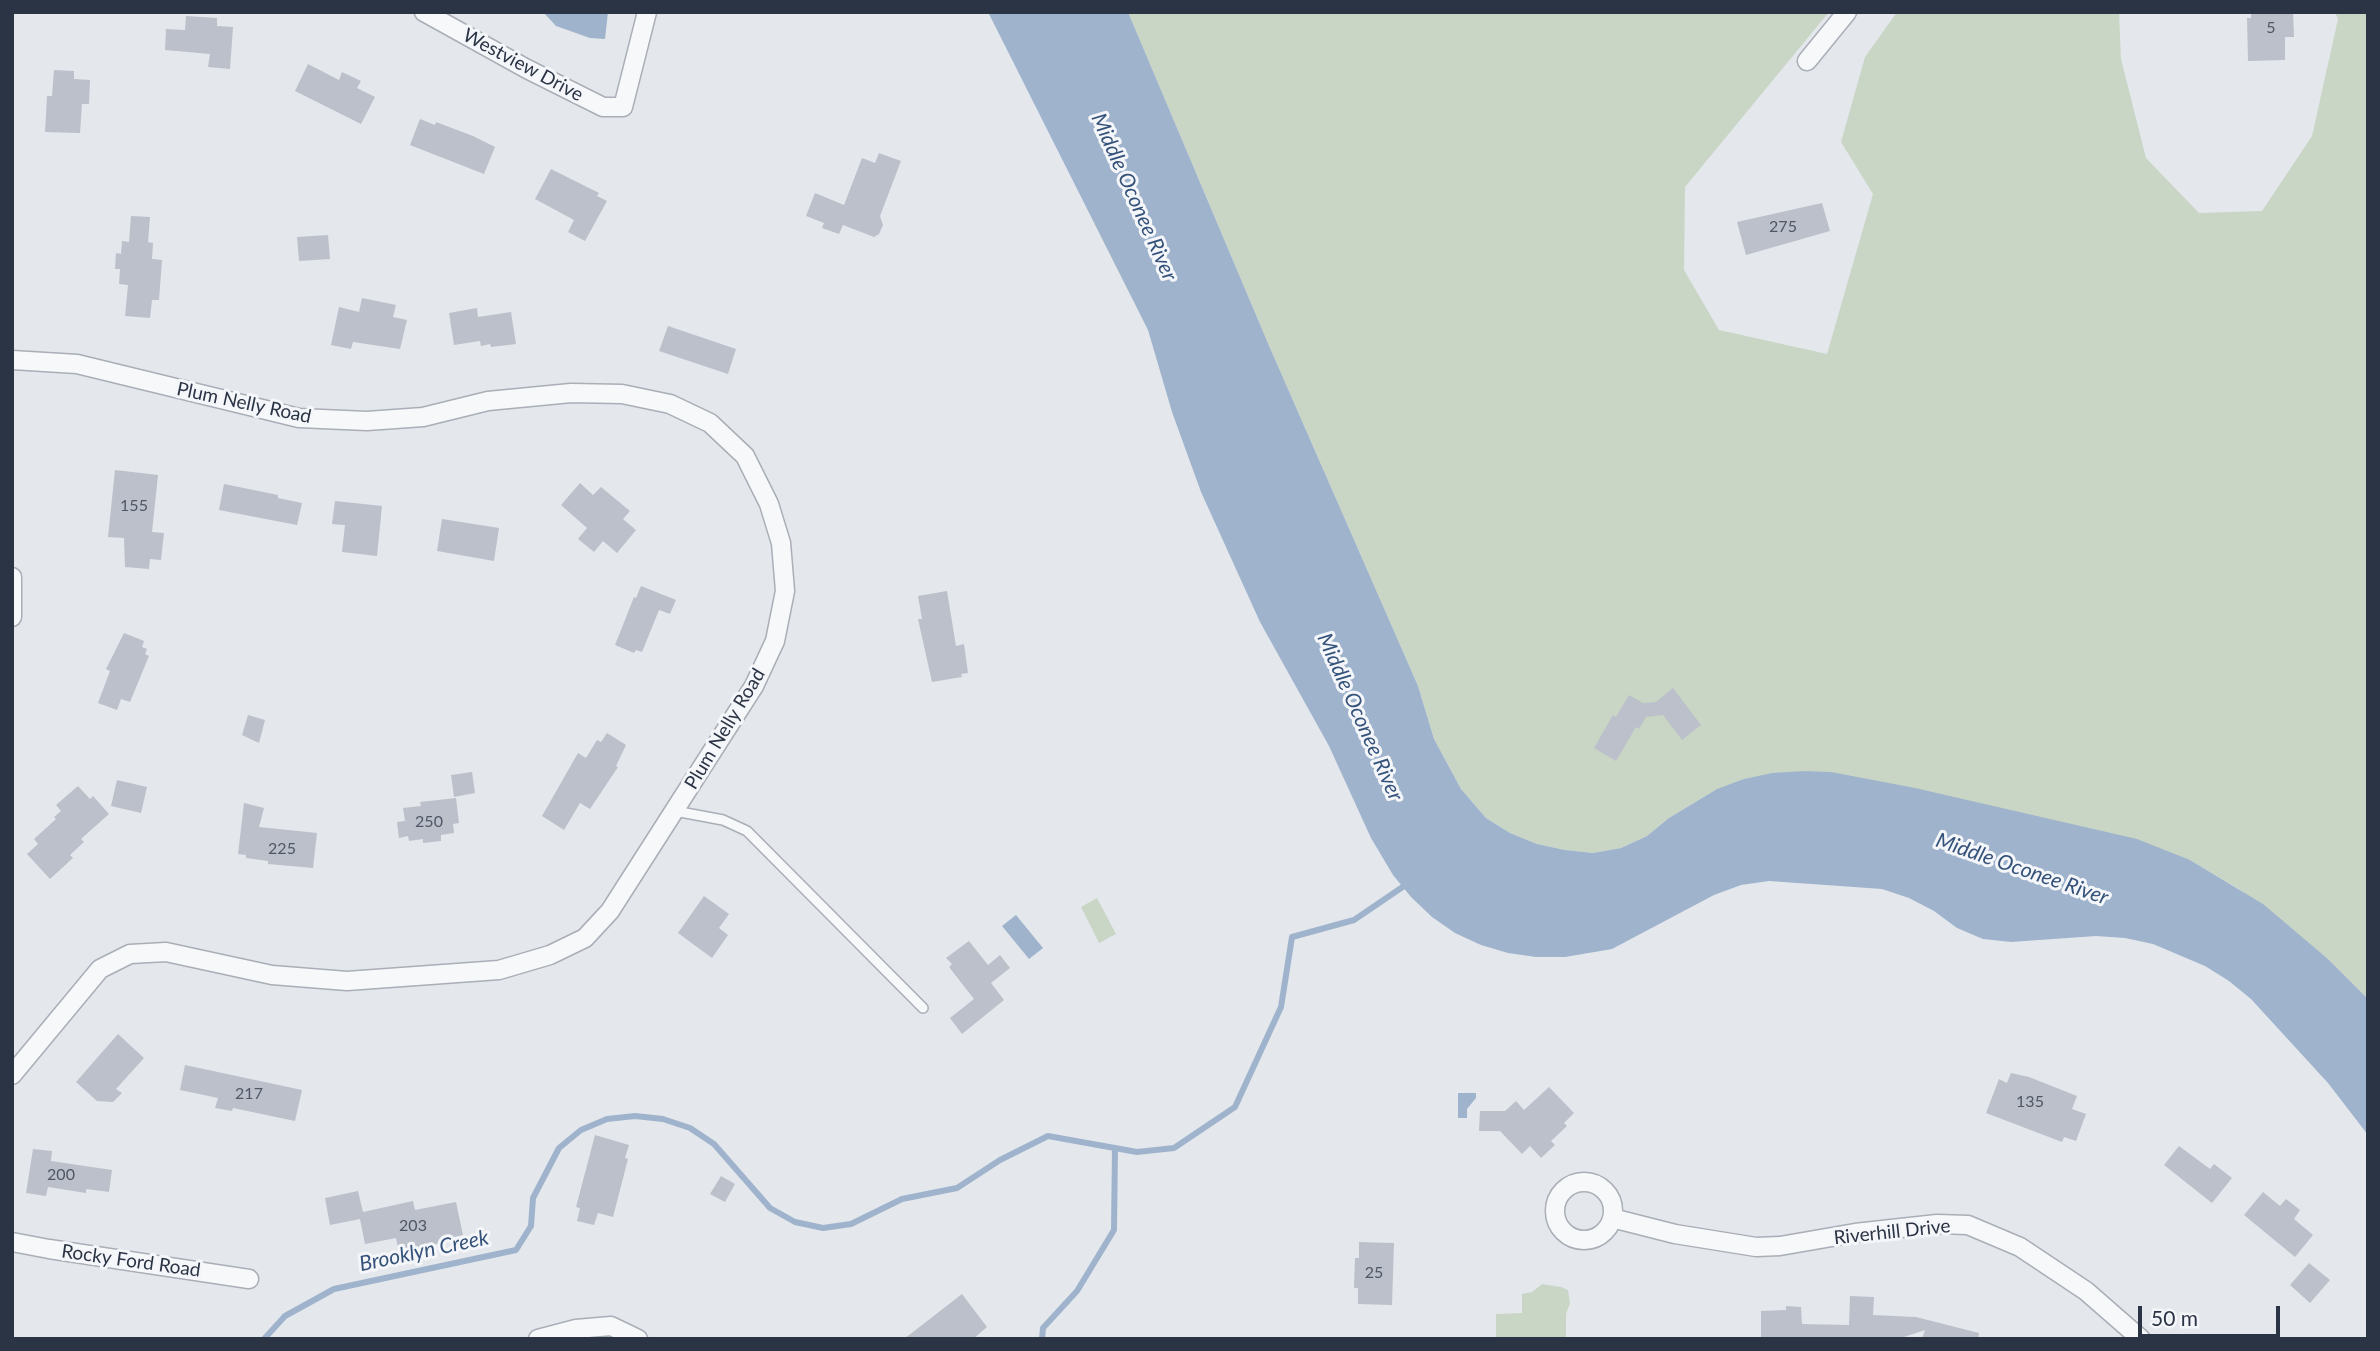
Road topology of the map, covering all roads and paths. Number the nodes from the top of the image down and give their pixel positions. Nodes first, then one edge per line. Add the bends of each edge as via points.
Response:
1 (424, 12) edge
2 (647, 12) edge
3 (1847, 12) edge
4 (1807, 61) dead end
5 (12, 360) edge
6 (12, 576) edge
7 (12, 617) edge
8 (676, 811) junction
9 (923, 1008) dead end
10 (12, 1075) edge
11 (1612, 1218) dead end
12 (12, 1242) edge
13 (249, 1279) dead end
14 (538, 1339) edge
15 (638, 1339) edge
16 (2141, 1339) edge

1 - 2 street, Westview Drive via 603,107 624,107
3 - 4 street
5 - 8 street, Plum Nelly Road via 77,364 299,418 368,421 422,417 488,401 571,393 622,394 670,404 710,423 746,456 769,504 781,542 785,591 775,641 754,686
6 - 7 street
8 - 9 lane via 723,820 747,831
8 - 10 street, Plum Nelly Road via 610,911 585,938 551,955 499,970 347,981 272,975 166,952 130,954 100,969
11 - 16 street, Riverhill Drive via 1756,1247 1937,1224 1968,1225 2020,1247 2086,1291
12 - 13 street, Rocky Ford Road
14 - 15 street via 611,1326

